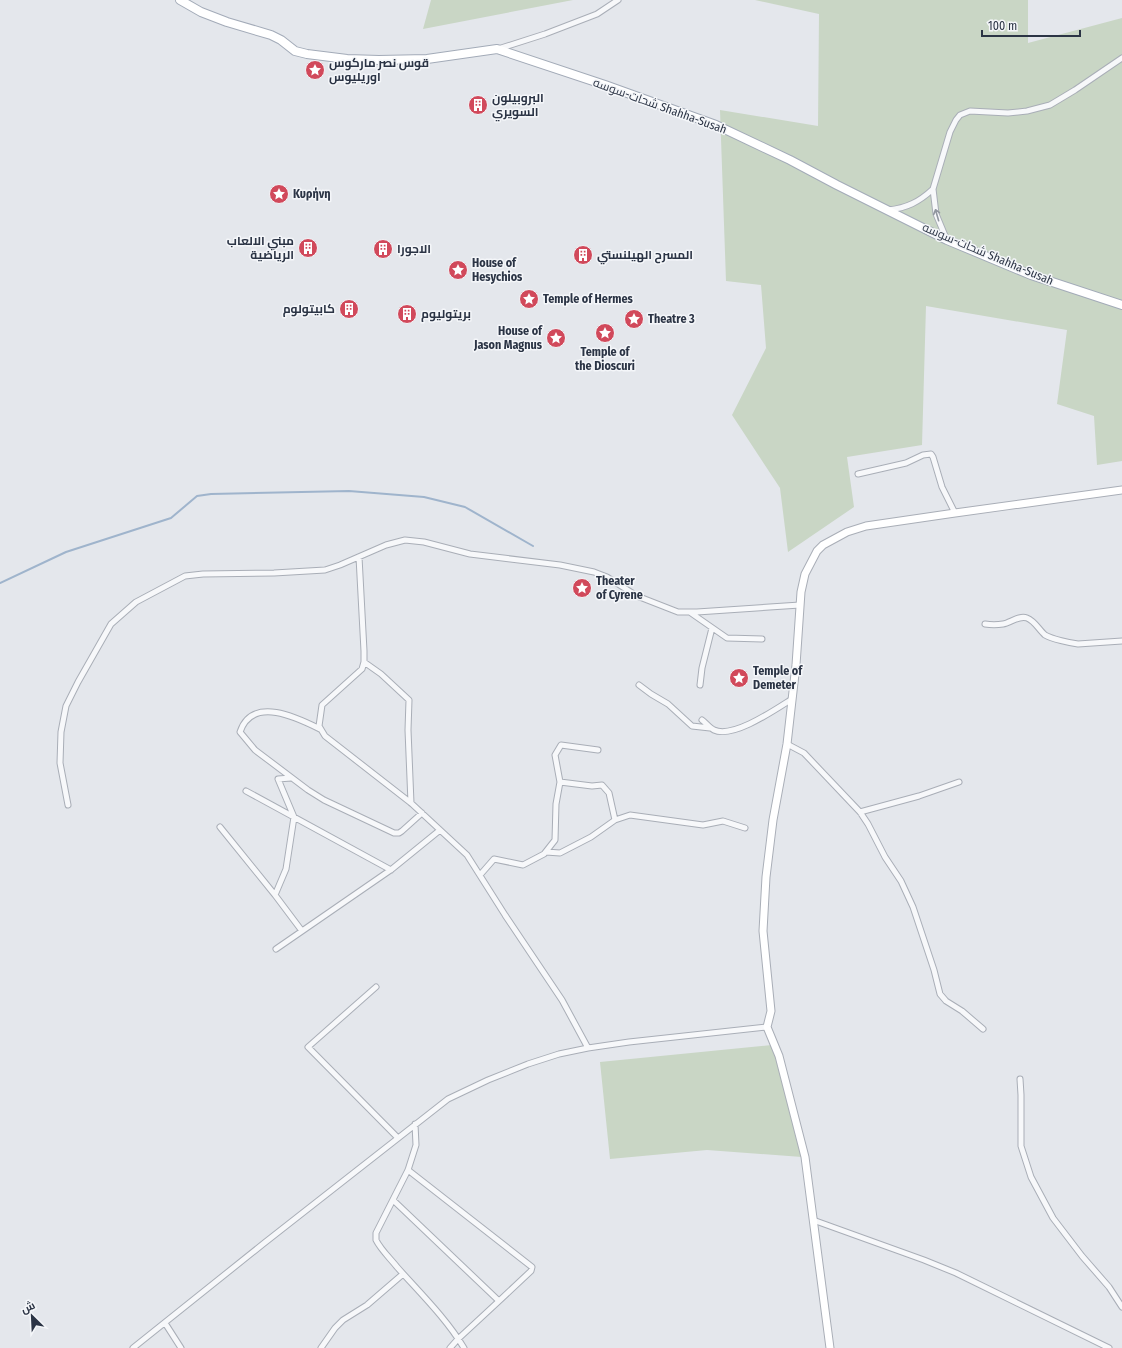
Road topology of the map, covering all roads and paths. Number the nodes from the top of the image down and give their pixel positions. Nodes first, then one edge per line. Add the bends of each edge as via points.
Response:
1 (180, 0) edge
2 (618, 0) edge
3 (496, 49) junction
4 (1122, 59) edge
5 (933, 189) junction
6 (888, 210) junction
7 (947, 240) junction
8 (1122, 305) edge
9 (858, 474) dead end
10 (1122, 490) edge
11 (955, 513) junction
12 (359, 557) junction
13 (800, 604) junction
14 (691, 613) junction
15 (985, 624) dead end
16 (712, 628) junction
17 (762, 639) dead end
18 (1122, 641) edge
19 (364, 662) junction
20 (639, 685) dead end
21 (700, 685) dead end
22 (792, 699) junction
23 (702, 720) dead end
24 (712, 728) junction
25 (320, 729) junction
26 (787, 744) junction
27 (598, 750) dead end
28 (291, 778) junction
29 (560, 782) junction
30 (958, 782) dead end
31 (246, 791) dead end
32 (411, 803) junction
33 (68, 805) dead end
34 (860, 812) junction
35 (422, 813) junction
36 (294, 817) junction
37 (615, 820) junction
38 (220, 827) dead end
39 (745, 828) dead end
40 (440, 830) junction
41 (546, 852) junction
42 (391, 870) junction
43 (480, 875) junction
44 (275, 895) junction
45 (302, 931) junction
46 (276, 949) dead end
47 (376, 987) dead end
48 (767, 1027) junction
49 (983, 1029) dead end
50 (588, 1048) junction
51 (1020, 1079) dead end
52 (415, 1124) junction
53 (398, 1138) junction
54 (408, 1170) junction
55 (393, 1200) junction
56 (813, 1220) junction
57 (403, 1274) junction
58 (499, 1301) junction
59 (1122, 1307) edge
60 (165, 1322) junction
61 (458, 1338) junction
62 (133, 1348) edge
63 (180, 1348) edge
64 (321, 1348) edge
65 (450, 1348) edge
66 (464, 1348) edge
67 (830, 1348) edge
68 (1110, 1348) edge

1 - 3 main road, شحات-سوسه Shahha-Susah via 201,12 271,36 295,51 307,54 347,59 427,59
2 - 3 street via 597,14
3 - 6 main road, شحات-سوسه Shahha-Susah via 716,125
4 - 5 street via 1050,105 1026,112 970,111 960,115 950,132
5 - 6 street via 913,204
7 -> 5 street via 936,214
6 - 7 main road, شحات-سوسه Shahha-Susah
7 - 8 main road, شحات-سوسه Shahha-Susah via 1031,275
9 - 11 street via 906,463 931,454 942,487
10 - 11 main road
11 - 13 main road via 866,526 830,540 817,551 810,564 803,582
12 - 14 street via 395,542 424,542 470,554 560,565 594,572 658,605 678,612
12 - 19 street
12 - 33 street via 325,570 185,576 136,602 121,614 101,640 66,706 61,732 60,763
13 - 14 street
13 - 22 main road
14 - 16 street
15 - 18 street via 1005,624 1019,618 1027,618 1046,635 1071,643
16 - 17 street via 727,638
16 - 21 street
19 - 25 street via 362,669 322,706
19 - 32 street via 409,700
20 - 24 street via 668,704 692,726
22 - 24 street via 760,719 731,732 715,731
22 - 26 main road
23 - 24 street
25 - 28 street via 288,714 264,712 254,715 241,729 240,732 255,750
25 - 32 street via 325,736
26 - 34 street via 804,753
26 - 48 main road via 764,903 763,931 770,1011
27 - 29 street via 562,745 555,756
28 - 35 street via 324,800 396,834
28 - 36 street via 278,779
29 - 37 street via 602,785 609,793
29 - 41 street via 556,804 555,840
30 - 34 street
31 - 36 street
32 - 35 street
34 - 49 street via 901,881 913,907 940,994
35 - 40 street
36 - 42 street
36 - 44 street via 286,869
37 - 39 street via 630,815 703,825 722,821
37 - 41 street via 591,837 560,853
38 - 44 street
40 - 42 street
40 - 43 street via 467,855
41 - 43 street via 523,865 494,859
42 - 45 street
43 - 50 street via 562,1000
44 - 45 street
45 - 46 street
47 - 53 street via 308,1047
48 - 50 street
48 - 56 main road via 779,1056 805,1157
50 - 52 street via 559,1054 488,1080 448,1099
51 - 59 street via 1021,1146 1031,1177 1053,1218
52 - 53 street
52 - 54 street via 416,1145
53 - 60 street
54 - 55 street
54 - 58 street via 532,1267 531,1272
55 - 57 street via 376,1233 376,1240
55 - 58 street
56 - 67 main road
56 - 68 street via 956,1273
57 - 61 street
57 - 64 street via 367,1305 343,1320
58 - 61 street
60 - 62 street
60 - 63 street
61 - 65 street
61 - 66 street

